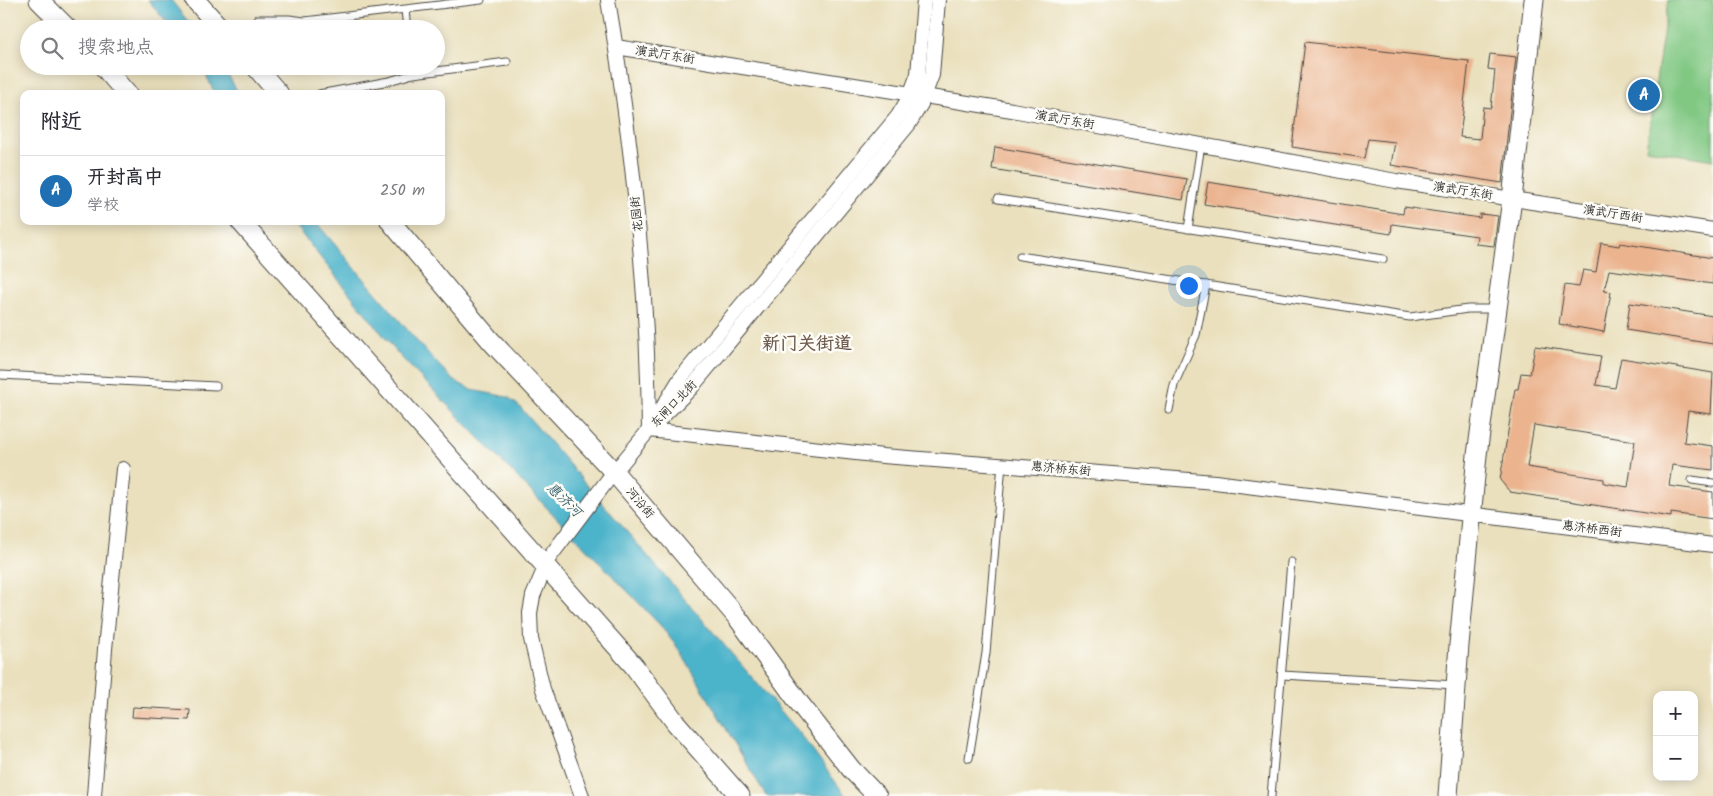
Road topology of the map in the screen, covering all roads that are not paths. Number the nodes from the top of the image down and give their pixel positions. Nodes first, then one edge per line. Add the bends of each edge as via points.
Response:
1 (39, 0) edge
2 (195, 0) edge
3 (481, 0) edge
4 (608, 0) edge
5 (924, 0) edge
6 (938, 0) edge
7 (1534, 0) edge
8 (405, 10) junction
9 (258, 19) dead end
10 (59, 20) edge
11 (213, 20) edge
12 (294, 20) edge
13 (322, 20) edge
14 (406, 20) edge
15 (616, 47) junction
16 (507, 62) dead end
17 (445, 67) edge
18 (111, 75) edge
19 (263, 75) edge
20 (402, 75) edge
21 (124, 90) edge
22 (276, 90) edge
23 (342, 90) edge
24 (910, 94) junction
25 (925, 96) junction
26 (1201, 145) junction
27 (998, 199) dead end
28 (1512, 199) junction
29 (244, 225) edge
30 (393, 225) edge
31 (1188, 229) junction
32 (1713, 230) edge
33 (1020, 256) dead end
34 (1383, 259) dead end
35 (1206, 285) junction
36 (1497, 309) junction
37 (0, 375) edge
38 (216, 386) dead end
39 (1169, 410) dead end
40 (649, 430) junction
41 (1002, 464) junction
42 (123, 469) dead end
43 (611, 476) junction
44 (1692, 480) dead end
45 (1713, 483) edge
46 (1472, 513) junction
47 (1713, 545) edge
48 (1292, 562) dead end
49 (545, 566) junction
50 (1282, 675) junction
51 (1456, 685) junction
52 (969, 758) dead end
53 (94, 796) edge
54 (582, 796) edge
55 (740, 796) edge
56 (877, 796) edge
57 (1271, 796) edge
58 (1448, 796) edge

1 - 10 street
2 - 11 street
3 - 8 lane
4 - 15 street, 花园街
5 - 24 street, 东闸口北街 via 918,74
6 - 25 street, 东闸口北街 via 932,75
7 - 28 street
8 - 13 lane
8 - 14 lane
9 - 12 lane
15 - 24 street, 演武厅东街
15 - 40 street, 花园街 via 639,231 649,366
16 - 17 lane
18 - 21 street
19 - 22 street
20 - 23 lane via 389,82
24 - 25 street, 演武厅东街
24 - 40 street, 东闸口北街 via 898,116 680,379
25 - 26 street, 演武厅东街
25 - 40 street, 东闸口北街 via 909,124 782,279 691,388
26 - 28 street, 演武厅东街
26 - 31 lane
27 - 31 lane
28 - 32 street, 演武厅西街
28 - 36 street
29 - 49 street
30 - 43 street, 河沿街
31 - 34 lane
33 - 35 lane
35 - 36 lane via 1410,317 1468,309
35 - 39 lane via 1196,334 1174,385
36 - 46 street
37 - 38 lane
40 - 41 street, 惠济桥东街 via 883,456
40 - 43 street
41 - 46 street, 惠济桥东街 via 1215,482
41 - 52 lane via 986,653
42 - 53 street
43 - 49 street
43 - 56 street, 河沿街 via 737,616 800,704 851,769
44 - 45 lane
46 - 47 street, 惠济桥西街
46 - 51 street
48 - 50 lane
49 - 54 street via 533,596 532,646 543,689
49 - 55 street via 634,666 676,723
50 - 51 lane
50 - 57 lane
51 - 58 street

